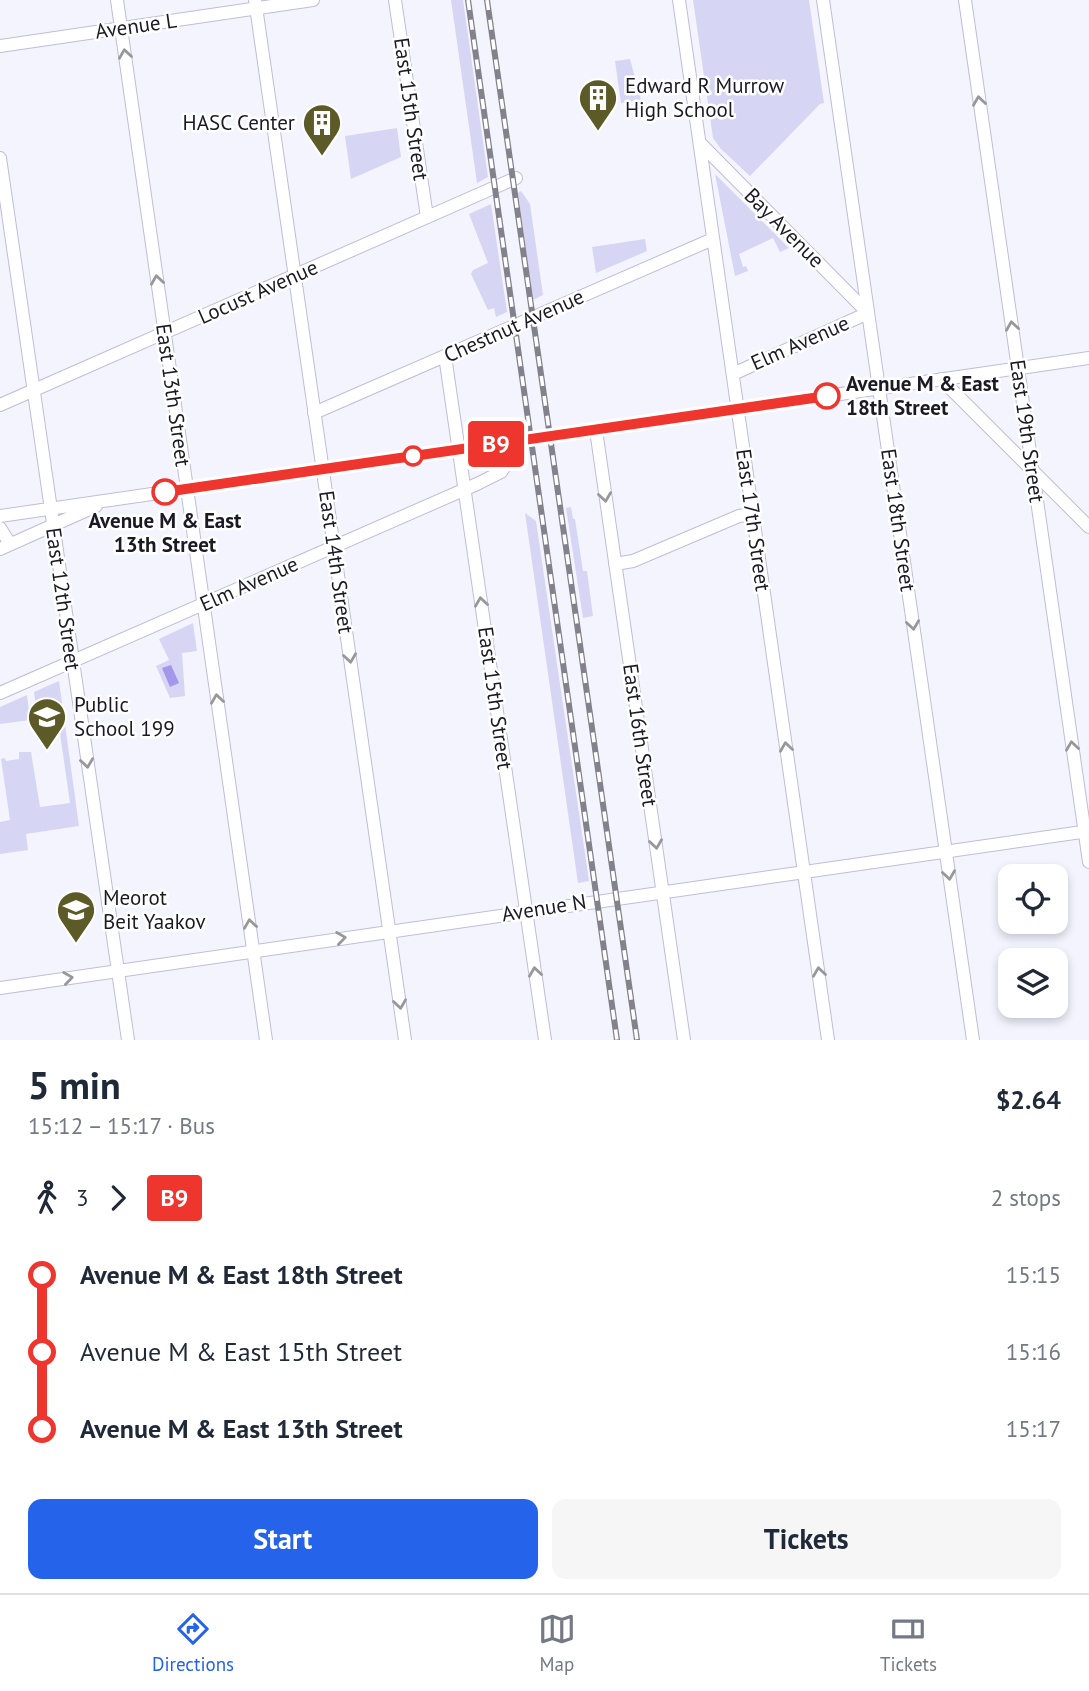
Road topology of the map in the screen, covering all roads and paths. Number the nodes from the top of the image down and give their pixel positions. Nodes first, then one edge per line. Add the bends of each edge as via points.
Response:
1 (117, 0) edge
2 (313, 0) edge
3 (395, 0) edge
4 (679, 0) edge
5 (823, 0) edge
6 (965, 0) edge
7 (256, 4) edge
8 (121, 28) junction
9 (0, 46) edge
10 (699, 142) junction
11 (0, 158) edge
12 (516, 178) dead end
13 (427, 217) junction
14 (713, 239) junction
15 (295, 275) junction
16 (868, 313) junction
17 (164, 333) junction
18 (445, 356) junction
19 (1089, 358) edge
20 (1018, 368) junction
21 (733, 373) junction
22 (941, 379) junction
23 (879, 388) junction
24 (34, 390) junction
25 (0, 405) edge
26 (737, 409) junction
27 (314, 412) junction
28 (596, 430) junction
29 (523, 440) junction
30 (459, 450) junction
31 (323, 469) junction
32 (1033, 472) junction
33 (187, 489) junction
34 (465, 489) junction
35 (110, 500) junction
36 (51, 508) junction
37 (752, 514) junction
38 (0, 516) edge
39 (53, 525) junction
40 (1089, 527) edge
41 (0, 528) edge
42 (5, 546) edge
43 (333, 547) junction
44 (615, 564) junction
45 (203, 604) junction
46 (72, 661) junction
47 (0, 693) edge
48 (1087, 831) edge
49 (946, 851) junction
50 (1089, 862) edge
51 (804, 871) junction
52 (662, 891) junction
53 (526, 911) junction
54 (390, 931) junction
55 (254, 951) junction
56 (117, 971) junction
57 (0, 988) edge
58 (128, 1040) edge
59 (266, 1040) edge
60 (405, 1040) edge
61 (545, 1040) edge
62 (684, 1040) edge
63 (828, 1040) edge
64 (973, 1040) edge

1 - 8 street, East 13th Street
2 - 7 street, Avenue L
3 - 13 street, East 15th Street
4 - 10 street, East 17th Street
5 - 16 street, East 18th Street
20 -> 6 street, East 19th Street
7 - 8 street, Avenue L
7 - 15 street, East 14th Street
8 - 9 street, Avenue L
17 -> 8 street, East 13th Street
10 - 14 street, East 17th Street
10 - 16 street, Bay Avenue
11 - 24 street, East 12th Street
12 - 13 street, Locust Avenue
13 - 15 street, Locust Avenue
14 - 18 street, Chestnut Avenue
14 - 21 street, East 17th Street
15 - 17 street, Locust Avenue
15 - 27 street, East 14th Street
16 - 21 street, Elm Avenue
16 - 23 street, East 18th Street
17 - 24 street, Locust Avenue
17 - 33 street, East 13th Street
18 - 27 street, Chestnut Avenue
18 - 30 street, East 15th Street
19 - 20 street
20 - 22 street
20 - 32 street, East 19th Street
21 - 26 street, East 17th Street
22 - 23 street
22 - 32 street
23 - 26 street
23 -> 49 street, East 18th Street
24 - 25 street, Locust Avenue
24 - 36 street, East 12th Street
26 - 28 street
26 - 37 street, East 17th Street
27 - 31 street, East 14th Street
28 - 29 street
28 -> 44 street, East 16th Street
29 - 30 street
29 - 34 street, Elm Avenue via 501,472
30 - 31 street
30 - 34 street, East 15th Street
31 - 33 street
31 - 43 street, East 14th Street
32 - 40 street
48 -> 32 street, East 19th Street
33 - 35 street
33 - 45 street, East 13th Street
34 - 43 street, Elm Avenue
53 -> 34 street, East 15th Street
35 - 36 street
35 - 39 street
36 - 38 street
36 - 39 street, East 12th Street
37 - 44 street
51 -> 37 street, East 17th Street
39 - 42 street
39 - 46 street, East 12th Street
41 - 42 street
43 - 45 street, Elm Avenue
43 -> 54 street, East 14th Street
44 -> 52 street, East 16th Street
45 - 46 street, Elm Avenue
55 -> 45 street, East 13th Street
46 - 47 street, Elm Avenue
46 -> 56 street, East 12th Street
48 - 49 street, Avenue N
48 - 50 street, East 19th Street
49 - 51 street, Avenue N
49 -> 64 street, East 18th Street
51 - 52 street, Avenue N
63 -> 51 street, East 17th Street
52 - 53 street, Avenue N
52 - 62 street, East 16th Street
53 - 54 street, Avenue N
61 -> 53 street, East 15th Street
55 -> 54 street, Avenue N
54 -> 60 street, East 14th Street
55 - 56 street, Avenue N
55 - 59 street, East 13th Street
57 -> 56 street, Avenue N
56 - 58 street, East 12th Street

